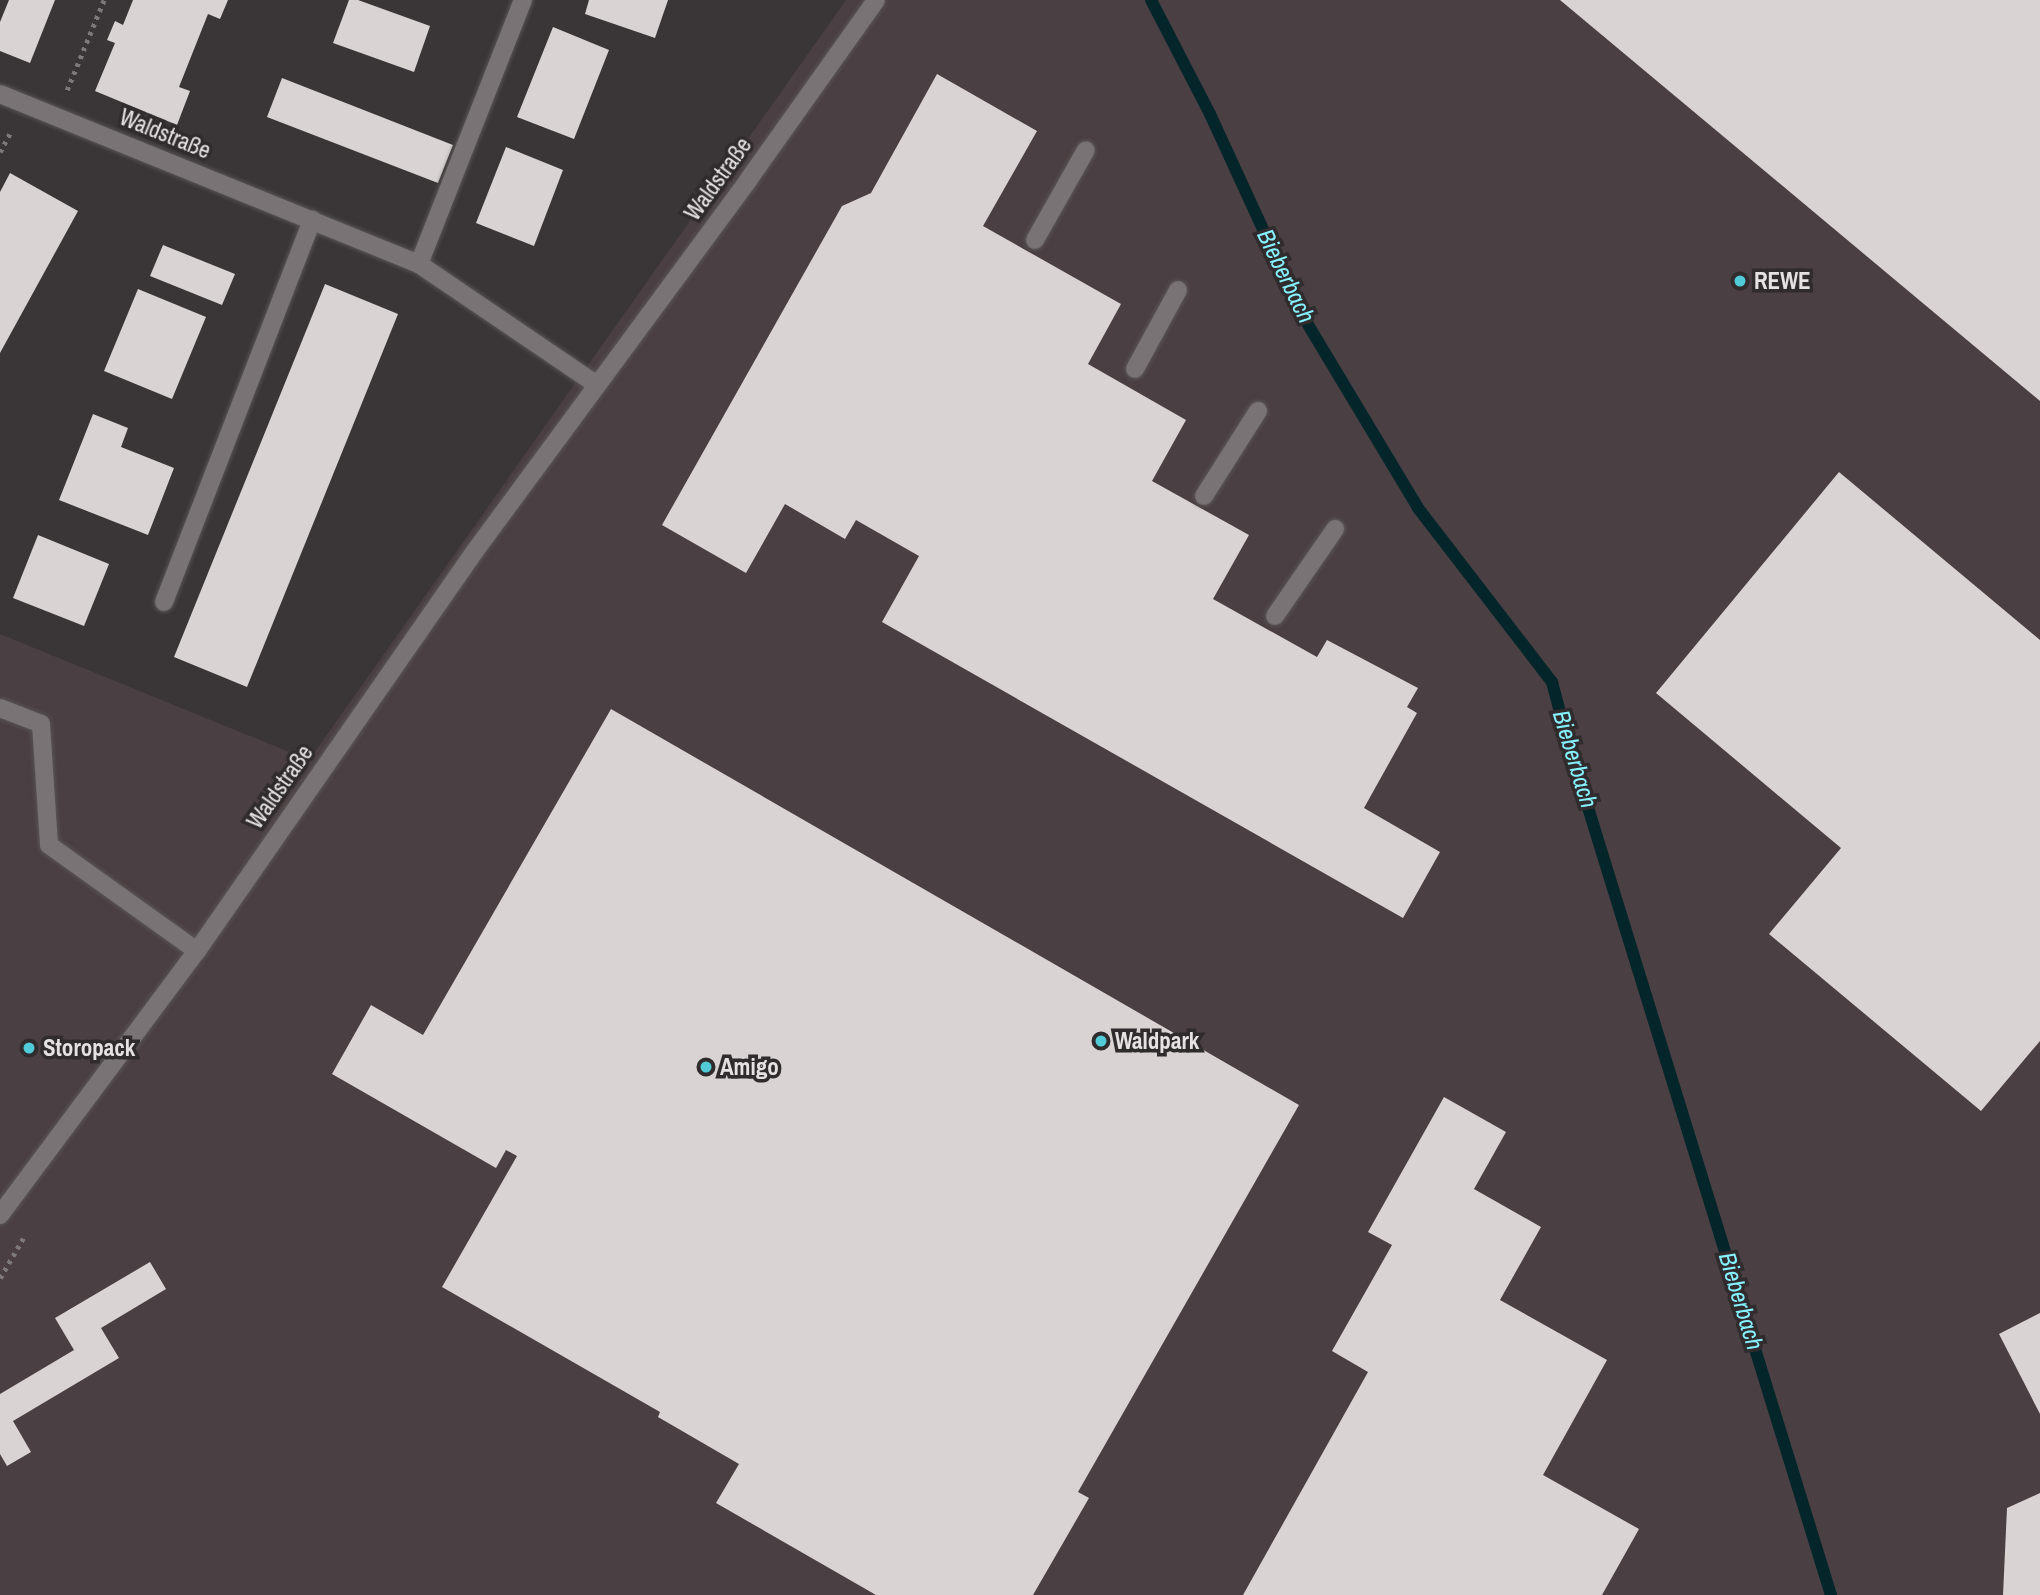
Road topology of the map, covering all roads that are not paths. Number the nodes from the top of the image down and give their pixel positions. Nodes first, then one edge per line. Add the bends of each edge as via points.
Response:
1 (523, 0) edge
2 (876, 0) edge
3 (0, 94) edge
4 (1086, 150) dead end
5 (312, 220) junction
6 (1035, 240) dead end
7 (419, 264) junction
8 (1178, 290) dead end
9 (1135, 369) dead end
10 (597, 385) junction
11 (1258, 411) dead end
12 (1204, 496) dead end
13 (1335, 529) dead end
14 (164, 602) dead end
15 (1275, 616) dead end
16 (0, 708) edge
17 (197, 951) junction
18 (0, 1215) edge

1 - 7 street
2 - 10 street, Waldstraße
3 - 5 street, Waldstraße
4 - 6 street
5 - 7 street, Waldstraße
5 - 14 street
7 - 10 street, Waldstraße
8 - 9 street
10 - 17 street, Waldstraße via 475,551
11 - 12 street
13 - 15 street
16 - 17 street via 41,724 49,845
17 - 18 street, Waldstraße

